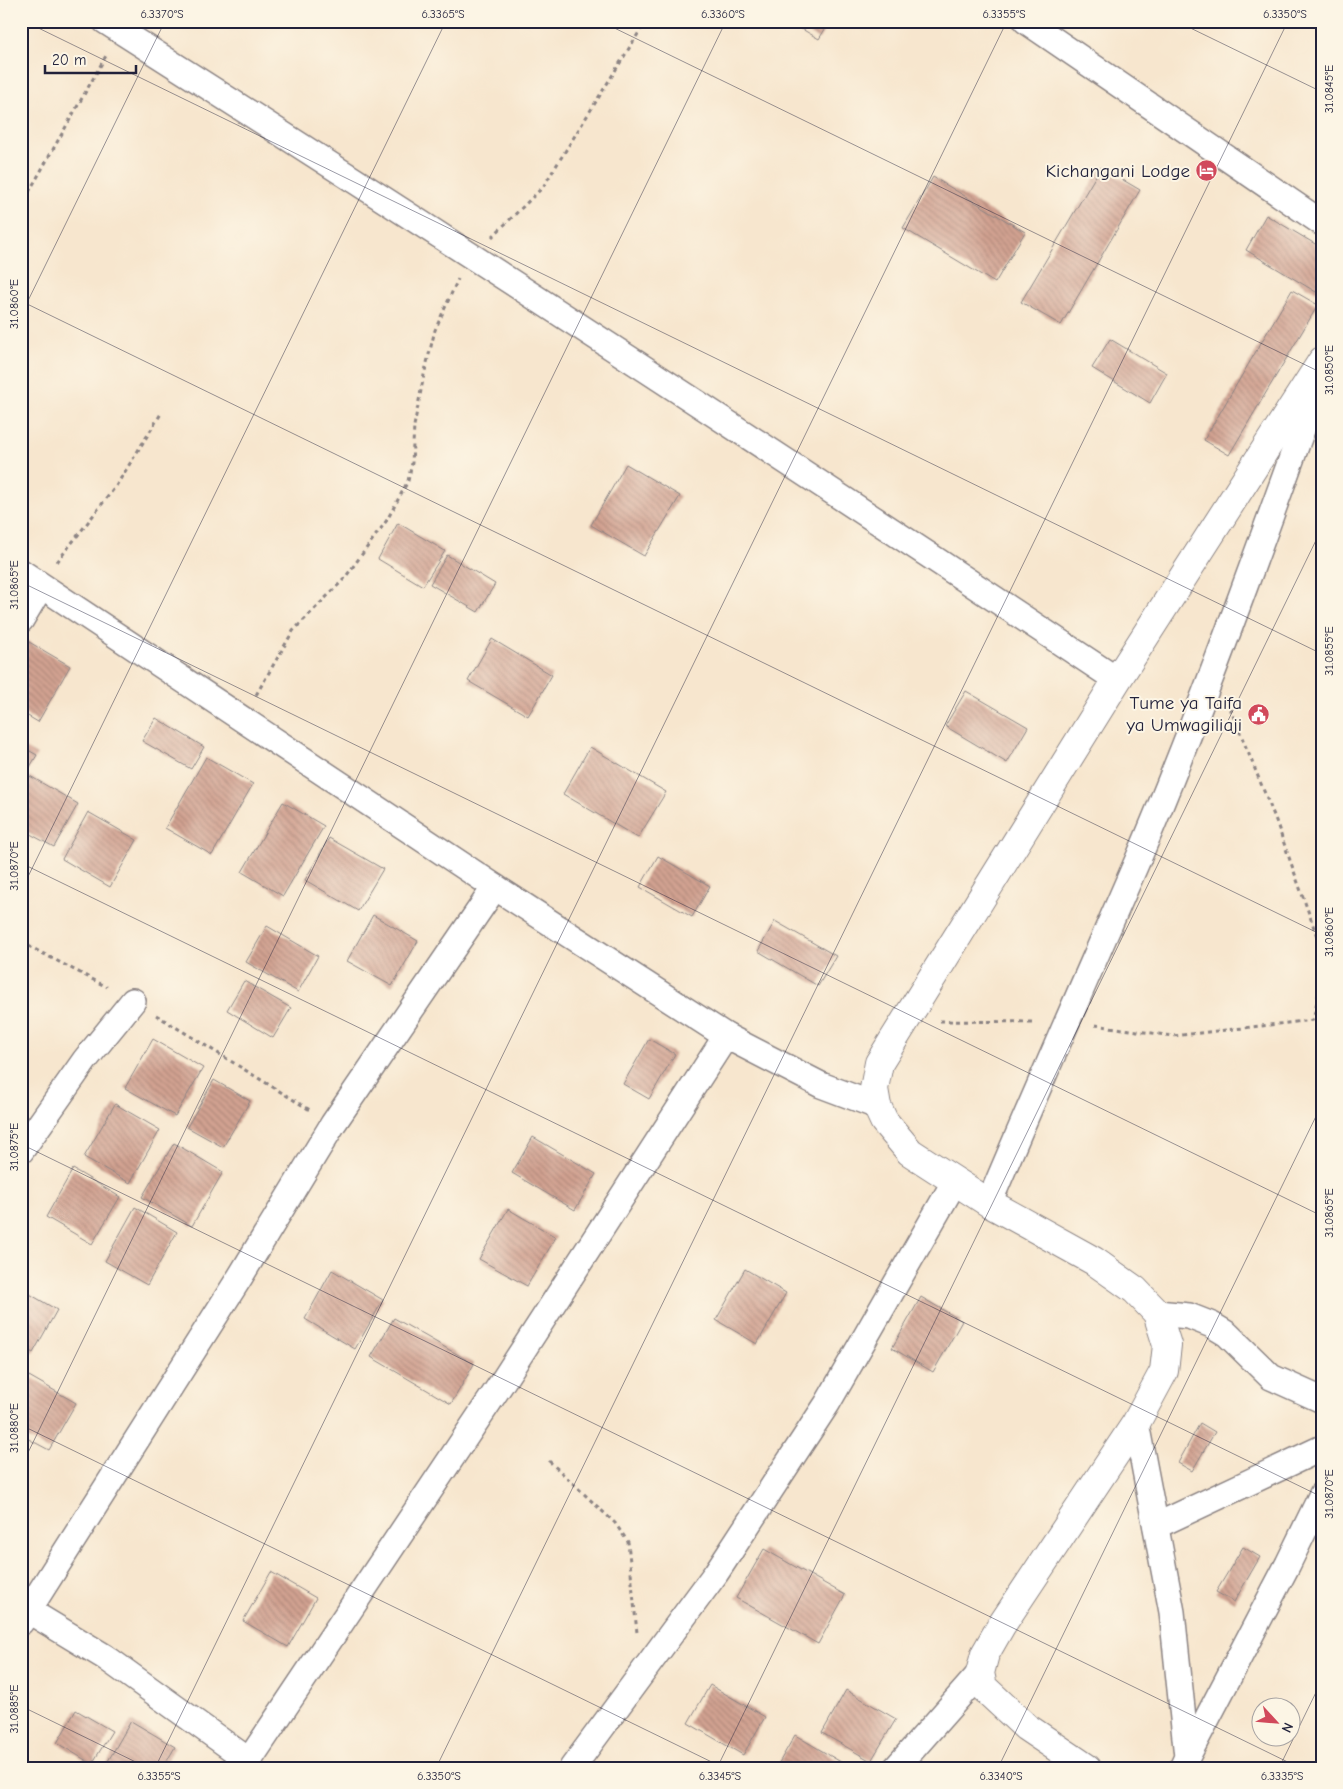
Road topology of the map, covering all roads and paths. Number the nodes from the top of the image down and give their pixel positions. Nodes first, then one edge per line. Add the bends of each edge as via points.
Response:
1 (646, 21) edge
2 (1026, 21) edge
3 (113, 26) edge
4 (21, 206) edge
5 (1322, 223) edge
6 (473, 256) junction
7 (1322, 362) edge
8 (1322, 375) edge
9 (162, 412) dead end
10 (31, 579) edge
11 (21, 620) edge
12 (1213, 668) junction
13 (1117, 680) junction
14 (242, 720) junction
15 (494, 887) junction
16 (21, 942) edge
17 (133, 1001) junction
18 (1322, 1019) edge
19 (907, 1021) junction
20 (1313, 1021) junction
21 (1065, 1022) junction
22 (726, 1036) junction
23 (877, 1106) junction
24 (333, 1124) junction
25 (21, 1150) edge
26 (955, 1181) junction
27 (989, 1203) junction
28 (1157, 1314) junction
29 (1322, 1400) edge
30 (1136, 1422) junction
31 (1322, 1448) edge
32 (549, 1461) dead end
33 (1322, 1494) edge
34 (1156, 1526) junction
35 (25, 1616) edge
36 (648, 1664) junction
37 (980, 1673) junction
38 (1184, 1762) edge
39 (246, 1764) edge
40 (572, 1768) edge
41 (896, 1768) edge
42 (1087, 1768) edge

1 - 6 path via 543,187
2 - 5 street
3 - 4 path
3 - 6 street
6 - 13 street
6 - 14 path via 454,285 435,330 414,426 412,463 401,496 344,579 293,631
7 - 13 street
8 - 12 street
9 - 10 path via 116,486 66,548
10 - 11 street
10 - 14 street
12 - 20 path via 1274,818 1318,939 1322,978
12 - 21 street via 1139,856
13 - 19 street
14 - 15 street
15 - 22 street
15 - 24 street
16 - 17 path
17 - 24 path
17 - 25 street via 85,1060
18 - 20 path
19 - 21 path
19 - 23 street via 879,1063 874,1089
20 - 21 path via 1173,1036
21 - 27 street
22 - 23 street via 820,1085
22 - 39 street via 503,1382
23 - 26 street via 884,1122 910,1152
24 - 35 street
26 - 27 street
26 - 36 street via 826,1404 716,1573
27 - 28 street via 1094,1262 1135,1290
28 - 29 street via 1189,1316 1212,1325 1227,1334 1271,1377
28 - 30 street via 1167,1344 1164,1371
30 - 34 street
30 - 37 street via 1001,1626 985,1654
31 - 34 street
32 - 36 path via 614,1523 628,1542 635,1618
33 - 38 street
34 - 38 street via 1172,1612
35 - 39 street via 104,1657
36 - 40 street
37 - 41 street
37 - 42 street via 983,1687 1026,1728

